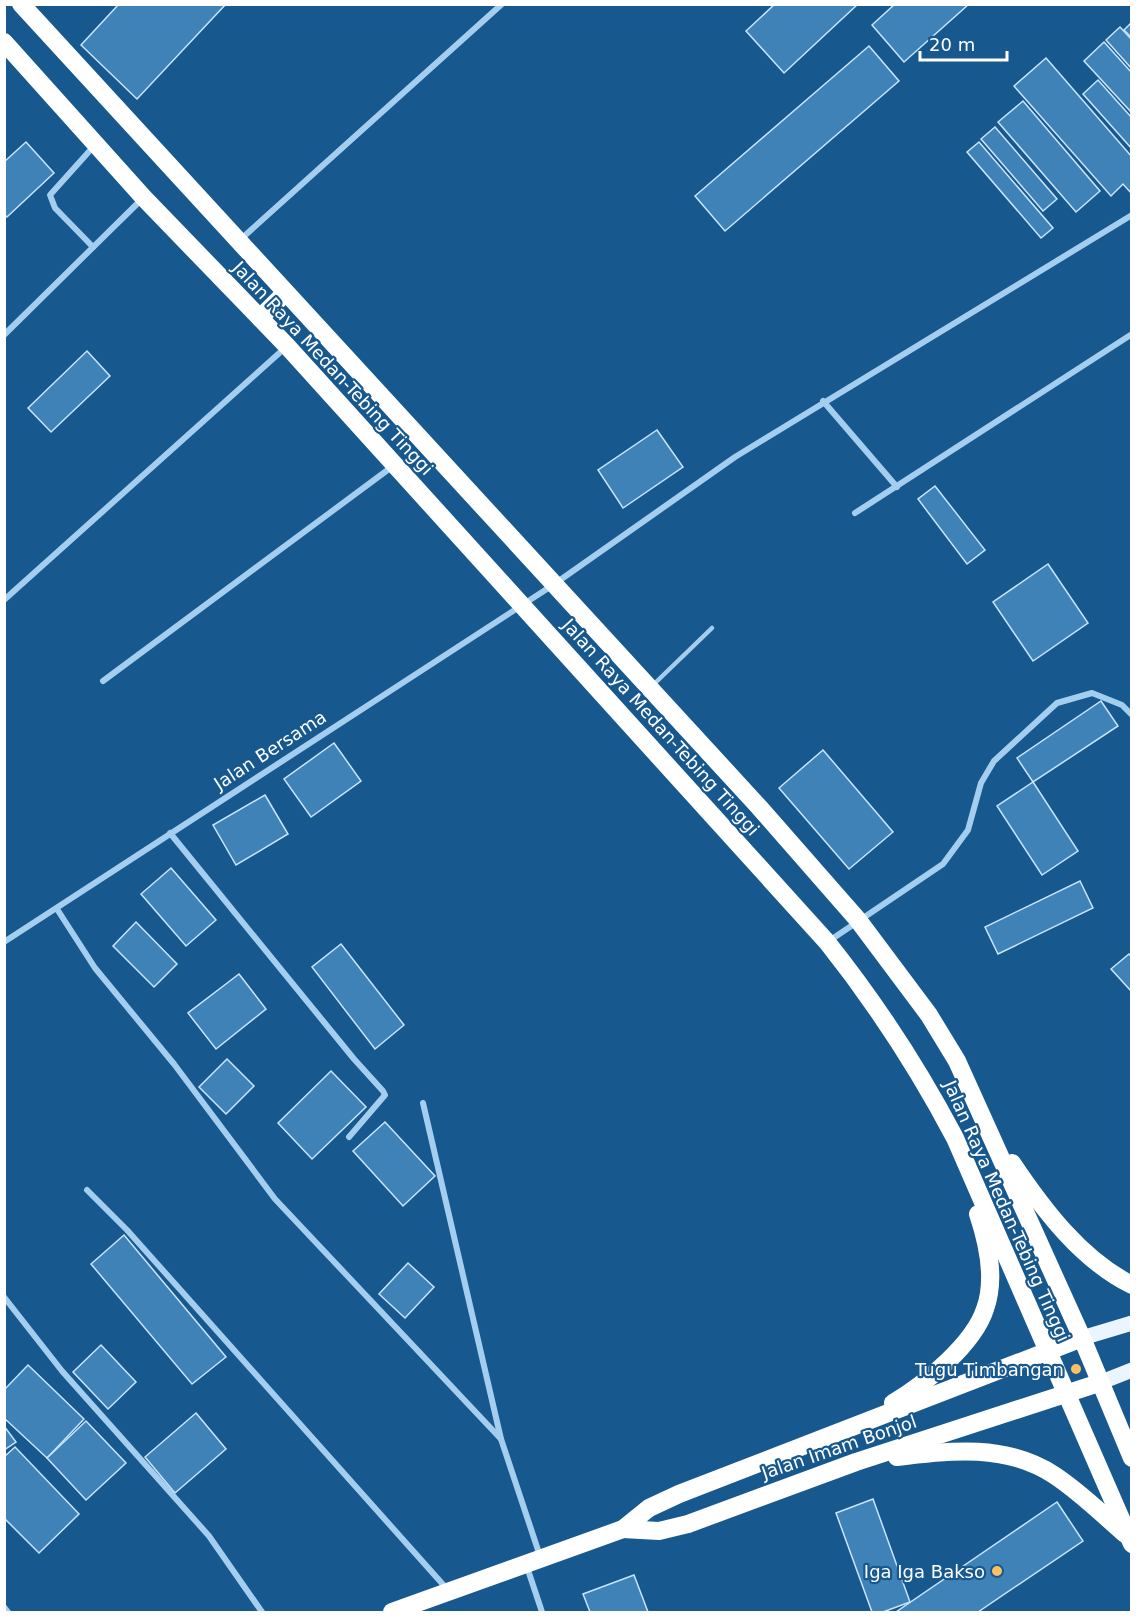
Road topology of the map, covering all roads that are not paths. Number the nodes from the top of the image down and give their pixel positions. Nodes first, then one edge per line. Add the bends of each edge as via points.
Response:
1 (21, 4) edge
2 (502, 4) edge
3 (4, 42) edge
4 (96, 144) junction
5 (144, 198) junction
6 (1131, 215) edge
7 (238, 241) junction
8 (93, 247) junction
9 (285, 293) junction
10 (260, 318) junction
11 (1131, 334) edge
12 (4, 335) edge
13 (287, 346) junction
14 (823, 401) junction
15 (393, 465) junction
16 (897, 487) junction
17 (855, 513) dead end
18 (553, 585) junction
19 (4, 600) edge
20 (521, 604) junction
21 (712, 628) dead end
22 (103, 681) dead end
23 (649, 688) junction
24 (1131, 715) edge
25 (170, 833) junction
26 (57, 909) junction
27 (858, 920) junction
28 (4, 942) edge
29 (827, 942) junction
30 (423, 1103) dead end
31 (986, 1124) junction
32 (348, 1137) dead end
33 (955, 1138) junction
34 (87, 1190) dead end
35 (1131, 1286) edge
36 (4, 1297) edge
37 (1131, 1323) edge
38 (1082, 1338) junction
39 (1048, 1351) junction
40 (1131, 1370) edge
41 (1099, 1383) junction
42 (1066, 1394) junction
43 (844, 1430) junction
44 (501, 1439) junction
45 (1131, 1458) edge
46 (856, 1462) junction
47 (623, 1529) junction
48 (1130, 1541) edge
49 (534, 1562) junction
50 (450, 1592) junction
51 (4, 1607) edge
52 (8, 1612) edge
53 (262, 1612) edge
54 (392, 1612) edge
55 (542, 1612) edge

1 - 7 highway, Jalan Raya Medan-Tebing Tinggi
2 - 7 street
3 - 4 highway, Jalan Raya Medan-Tebing Tinggi
4 - 5 highway, Jalan Raya Medan-Tebing Tinggi
4 - 8 street via 50,195 55,207
5 - 8 street
5 - 10 highway, Jalan Raya Medan-Tebing Tinggi
6 - 14 street, Jalan Bersama
7 - 9 highway, Jalan Raya Medan-Tebing Tinggi
8 - 12 street
9 - 10 highway
9 - 18 highway, Jalan Raya Medan-Tebing Tinggi
10 - 13 highway, Jalan Raya Medan-Tebing Tinggi
11 - 16 street
13 - 15 highway, Jalan Raya Medan-Tebing Tinggi
13 - 19 street
14 - 16 street
14 - 18 street, Jalan Bersama via 735,457
15 - 20 highway, Jalan Raya Medan-Tebing Tinggi
15 - 22 street
16 - 17 street
18 - 20 street, Jalan Bersama
18 - 23 highway, Jalan Raya Medan-Tebing Tinggi
20 - 25 street, Jalan Bersama
20 - 29 highway, Jalan Raya Medan-Tebing Tinggi
21 - 23 lane
23 - 27 highway, Jalan Raya Medan-Tebing Tinggi
24 - 27 street via 1122,705 1092,693 1057,703 994,761 981,783 968,830 943,864
25 - 26 street, Jalan Bersama
25 - 32 street via 383,1091 385,1095
26 - 28 street, Jalan Bersama
26 - 44 street via 95,968 174,1064 275,1200
27 - 29 street
27 - 31 highway, Jalan Raya Medan-Tebing Tinggi via 929,1015 957,1061
29 - 33 highway, Jalan Raya Medan-Tebing Tinggi via 875,1002 924,1079
30 - 44 street
31 - 35 highway via 1068,1235 1110,1274
31 - 38 highway, Jalan Raya Medan-Tebing Tinggi
33 - 39 highway, Jalan Raya Medan-Tebing Tinggi
33 - 43 highway via 989,1260 990,1286 985,1310 953,1356 927,1380
34 - 50 street
36 - 53 street via 62,1371 209,1536
37 - 38 main road
38 - 39 highway, Jalan Imam Bonjol
38 - 41 highway, Jalan Raya Medan-Tebing Tinggi
39 - 42 highway, Jalan Raya Medan-Tebing Tinggi
39 - 43 highway, Jalan Imam Bonjol
40 - 41 main road
41 - 42 highway, Jalan Imam Bonjol
41 - 45 highway, Jalan Raya Medan-Tebing Tinggi
42 - 46 highway, Jalan Imam Bonjol
42 - 48 highway, Jalan Raya Medan-Tebing Tinggi
43 - 47 highway, Jalan Imam Bonjol via 679,1494 649,1509
44 - 49 street
46 - 47 highway, Jalan Imam Bonjol via 688,1524 659,1531
46 - 48 highway via 950,1451 1009,1455 1051,1473
47 - 49 highway, Jalan Imam Bonjol
49 - 50 highway, Jalan Imam Bonjol
49 - 55 street
50 - 54 highway, Jalan Imam Bonjol
51 - 52 street

